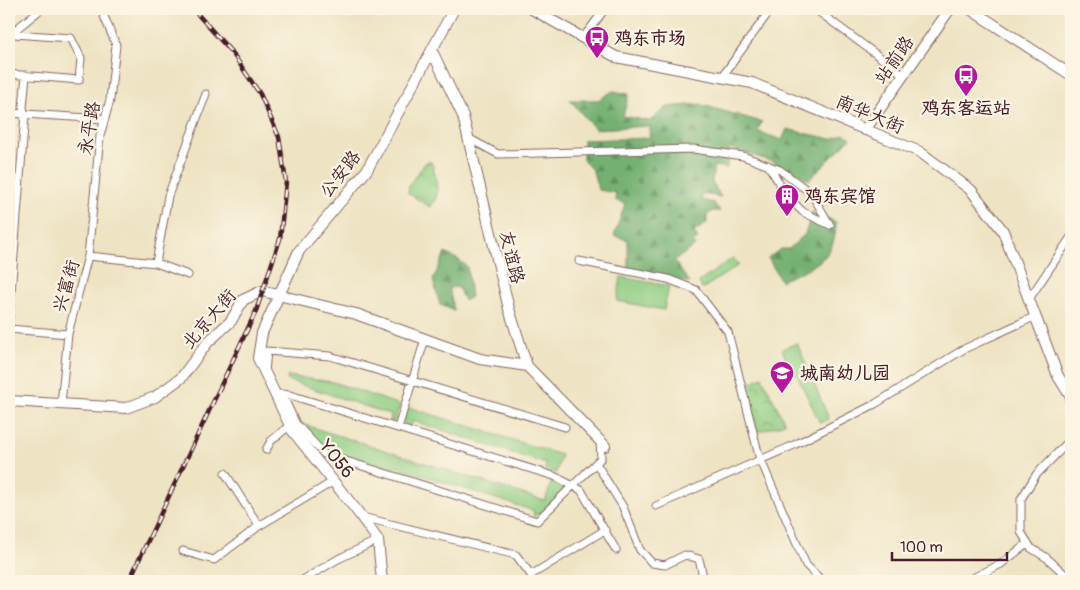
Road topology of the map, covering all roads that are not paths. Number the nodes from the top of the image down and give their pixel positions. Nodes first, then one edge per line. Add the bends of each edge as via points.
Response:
1 (41, 9) edge
2 (101, 9) edge
3 (454, 9) edge
4 (532, 9) edge
5 (605, 9) edge
6 (771, 9) edge
7 (815, 9) edge
8 (950, 9) edge
9 (970, 9) edge
10 (10, 32) edge
11 (583, 38) junction
12 (432, 51) junction
13 (9, 74) edge
14 (904, 75) junction
15 (1071, 75) edge
16 (26, 76) junction
17 (722, 77) junction
18 (206, 94) dead end
19 (9, 113) edge
20 (25, 114) junction
21 (105, 119) junction
22 (865, 130) junction
23 (468, 138) junction
24 (768, 165) junction
25 (1071, 237) edge
26 (88, 256) junction
27 (579, 261) dead end
28 (156, 263) junction
29 (188, 275) dead end
30 (280, 294) junction
31 (1029, 299) junction
32 (1036, 316) junction
33 (9, 318) edge
34 (9, 329) edge
35 (68, 334) junction
36 (425, 339) junction
37 (258, 358) joint
38 (527, 366) junction
39 (264, 372) junction
40 (413, 381) junction
41 (278, 394) junction
42 (1071, 398) edge
43 (9, 401) edge
44 (61, 404) junction
45 (290, 425) junction
46 (565, 427) dead end
47 (398, 428) junction
48 (1071, 439) edge
49 (602, 444) joint
50 (266, 450) dead end
51 (761, 460) junction
52 (596, 463) junction
53 (224, 473) dead end
54 (334, 481) junction
55 (572, 485) junction
56 (656, 506) dead end
57 (362, 517) junction
58 (259, 526) junction
59 (605, 530) junction
60 (378, 540) junction
61 (1028, 543) junction
62 (616, 550) dead end
63 (183, 551) dead end
64 (1071, 580) edge
65 (301, 581) edge
66 (382, 581) edge
67 (704, 581) edge
68 (822, 581) edge
69 (967, 581) edge

1 - 10 street
2 - 21 street, 永平路 via 116,45
3 - 12 street, 公安路
4 - 11 street, 南华大街
5 - 11 street
6 - 17 street
7 - 14 street
8 - 14 street, 站前路
9 - 15 street
10 - 16 street via 71,38 81,58 79,80
11 - 17 street, 南华大街 via 616,57
12 - 23 street, 友谊路 via 463,116
12 - 30 street, 公安路 via 367,170 299,251
13 - 16 street
14 - 22 street, 站前路
16 - 20 street
17 - 22 street, 南华大街 via 752,83
18 - 28 street via 168,196
19 - 20 street
20 - 21 street
20 - 33 street
21 - 26 street, 永平路 via 100,136
22 - 31 street, 南华大街 via 920,152 971,190 1003,231
23 - 24 street via 498,154 693,149 743,156
23 - 38 street, 友谊路 via 509,310
24 - 24 street via 811,193 830,225 803,212 788,197
25 - 31 street
26 - 28 street, 兴富街
26 - 35 street, 兴富街
27 - 51 street via 668,279 696,290 728,332
28 - 29 street, 兴富街
30 - 36 street, 北京大街 via 356,314
30 - 37 street, 公安路 via 262,333
30 - 44 street, 北京大街 via 262,291 243,300 231,321 208,342 180,378 155,397 126,408
31 - 32 street, 南华大街
32 - 42 street, 南华大街 via 1058,376
32 - 51 street via 964,349 875,404
34 - 35 street, 兴富街
35 - 44 street
36 - 38 street, 北京大街 via 480,359
36 - 40 street
37 - 39 street, Y056 / Y056
38 - 49 street, 友谊路
39 - 40 street via 267,351 330,356
39 - 41 street, Y056 / Y056
40 - 46 street
40 - 47 street
41 - 45 street, Y056 / Y056
41 - 47 street
41 - 55 street via 296,424 324,454 537,521
43 - 44 street, 北京大街
45 - 50 street via 271,441
45 - 54 street, Y056 / Y056
47 - 55 street via 554,476
48 - 61 street via 1036,475 1021,499 1021,532
49 - 52 street via 601,458
51 - 56 street
51 - 68 street via 806,565
52 - 55 street
52 - 67 street via 623,507 640,550 652,563 665,564 685,555 699,559
53 - 58 street
54 - 57 street, Y056 / Y056
54 - 58 street
55 - 59 street via 581,490
57 - 59 street via 516,555 531,575
57 - 60 street, Y056 / Y056
58 - 63 street via 214,560
59 - 62 street
60 - 65 street
60 - 66 street, Y056 / Y056
61 - 64 street
61 - 69 street via 1001,564

